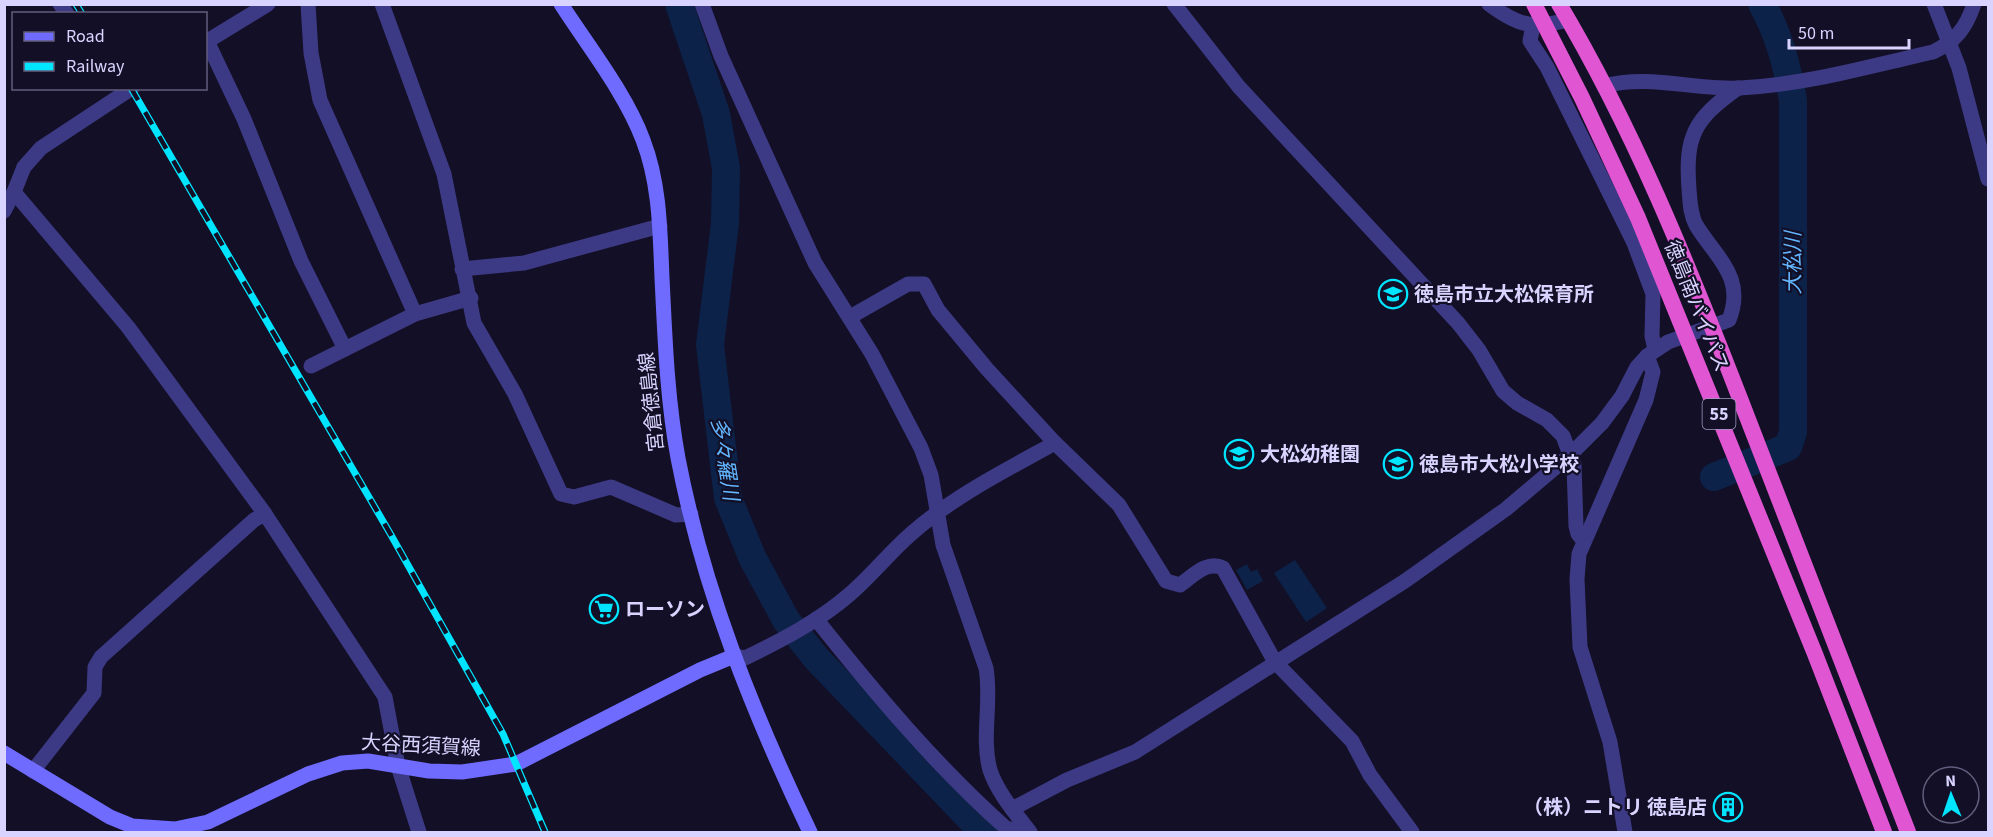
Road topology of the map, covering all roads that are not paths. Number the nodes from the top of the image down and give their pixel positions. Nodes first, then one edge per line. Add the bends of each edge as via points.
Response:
1 (268, 4) edge
2 (308, 4) edge
3 (382, 4) edge
4 (561, 4) edge
5 (702, 4) edge
6 (1174, 4) edge
7 (1489, 4) edge
8 (1534, 4) edge
9 (1559, 4) edge
10 (1934, 4) edge
11 (1974, 4) edge
12 (1568, 20) junction
13 (1539, 25) junction
14 (207, 41) edge
15 (207, 44) edge
16 (1949, 44) junction
17 (1604, 86) junction
18 (1738, 88) junction
19 (122, 91) edge
20 (1989, 179) edge
21 (14, 192) junction
22 (4, 211) edge
23 (660, 226) junction
24 (462, 269) junction
25 (471, 298) junction
26 (415, 314) junction
27 (850, 317) junction
28 (1712, 327) junction
29 (1687, 336) junction
30 (345, 349) junction
31 (1651, 353) junction
32 (311, 366) dead end
33 (1055, 443) junction
34 (1570, 455) junction
35 (937, 513) junction
36 (265, 514) junction
37 (691, 514) junction
38 (1583, 540) junction
39 (812, 621) junction
40 (734, 656) junction
41 (1275, 662) junction
42 (4, 753) edge
43 (398, 766) junction
44 (33, 771) junction
45 (1012, 809) junction
46 (154, 831) edge
47 (1028, 831) edge
48 (419, 832) edge
49 (810, 832) edge
50 (1413, 832) edge
51 (1625, 832) edge
52 (1884, 832) edge
53 (1908, 832) edge

1 - 14 street
2 - 26 street via 311,53 320,100
3 - 24 street via 444,174
4 - 23 main road, 宮倉徳島線 via 643,138 657,188
5 - 27 street via 721,56 815,263
6 - 34 street via 1239,87 1458,323 1503,391 1555,427
7 - 13 street via 1505,16
8 - 13 highway, 徳島南バイパス / 55
9 - 12 highway, 徳島南バイパス / 55
10 - 16 street
11 - 16 street via 1966,26
12 - 13 street
12 - 17 highway, 徳島南バイパス / 55
13 - 29 highway, 徳島南バイパス / 55 via 1638,218
13 - 31 street via 1530,41 1547,67 1634,243 1653,294
15 - 30 street via 244,119 301,261
16 - 18 street via 1933,52 1790,83
16 - 20 street
17 - 18 street via 1632,81
17 - 28 highway, 徳島南バイパス / 55 via 1663,206
18 - 28 street via 1704,117 1686,155 1690,209 1695,224 1730,275 1735,290 1729,320
19 - 21 street via 41,147 24,167
21 - 22 street
21 - 36 street via 128,327
23 - 24 street via 524,263
23 - 37 main road, 宮倉徳島線 via 670,409
24 - 25 street
25 - 26 street
25 - 37 street via 474,323 515,394 561,494 574,497 611,487 676,515
26 - 30 street
27 - 33 street via 908,284 924,284 956,333
27 - 35 street via 921,448 931,475
28 - 29 street
28 - 53 highway, 徳島南バイパス / 55
29 - 31 street
29 - 52 highway, 徳島南バイパス / 55
30 - 32 street
31 - 34 street via 1637,367 1602,423
31 - 38 street via 1653,372 1646,400
33 - 35 street
33 - 41 street via 1119,505 1166,581 1180,585 1208,566 1223,568
34 - 38 street via 1576,481 1576,526
34 - 41 street via 1506,509 1405,582
35 - 39 street via 911,533 850,594
35 - 45 street via 946,555 986,668 990,688 990,771
36 - 43 street via 385,697
36 - 44 street via 101,657 95,667 94,693
37 - 40 main road, 宮倉徳島線
38 - 51 street via 1576,579 1580,647 1610,742
39 - 40 street via 745,658
39 - 47 street via 972,798 1007,829
40 - 43 main road, 大谷西須賀線 via 516,764 462,772
40 - 49 main road, 宮倉徳島線 via 770,749
41 - 45 street via 1136,752 1067,780
41 - 50 street via 1352,741 1370,776
42 - 44 main road, 大谷西須賀線
43 - 46 main road, 大谷西須賀線 via 368,761 342,764 308,774 208,822
43 - 48 street
44 - 46 main road, 大谷西須賀線 via 110,817
45 - 47 street

